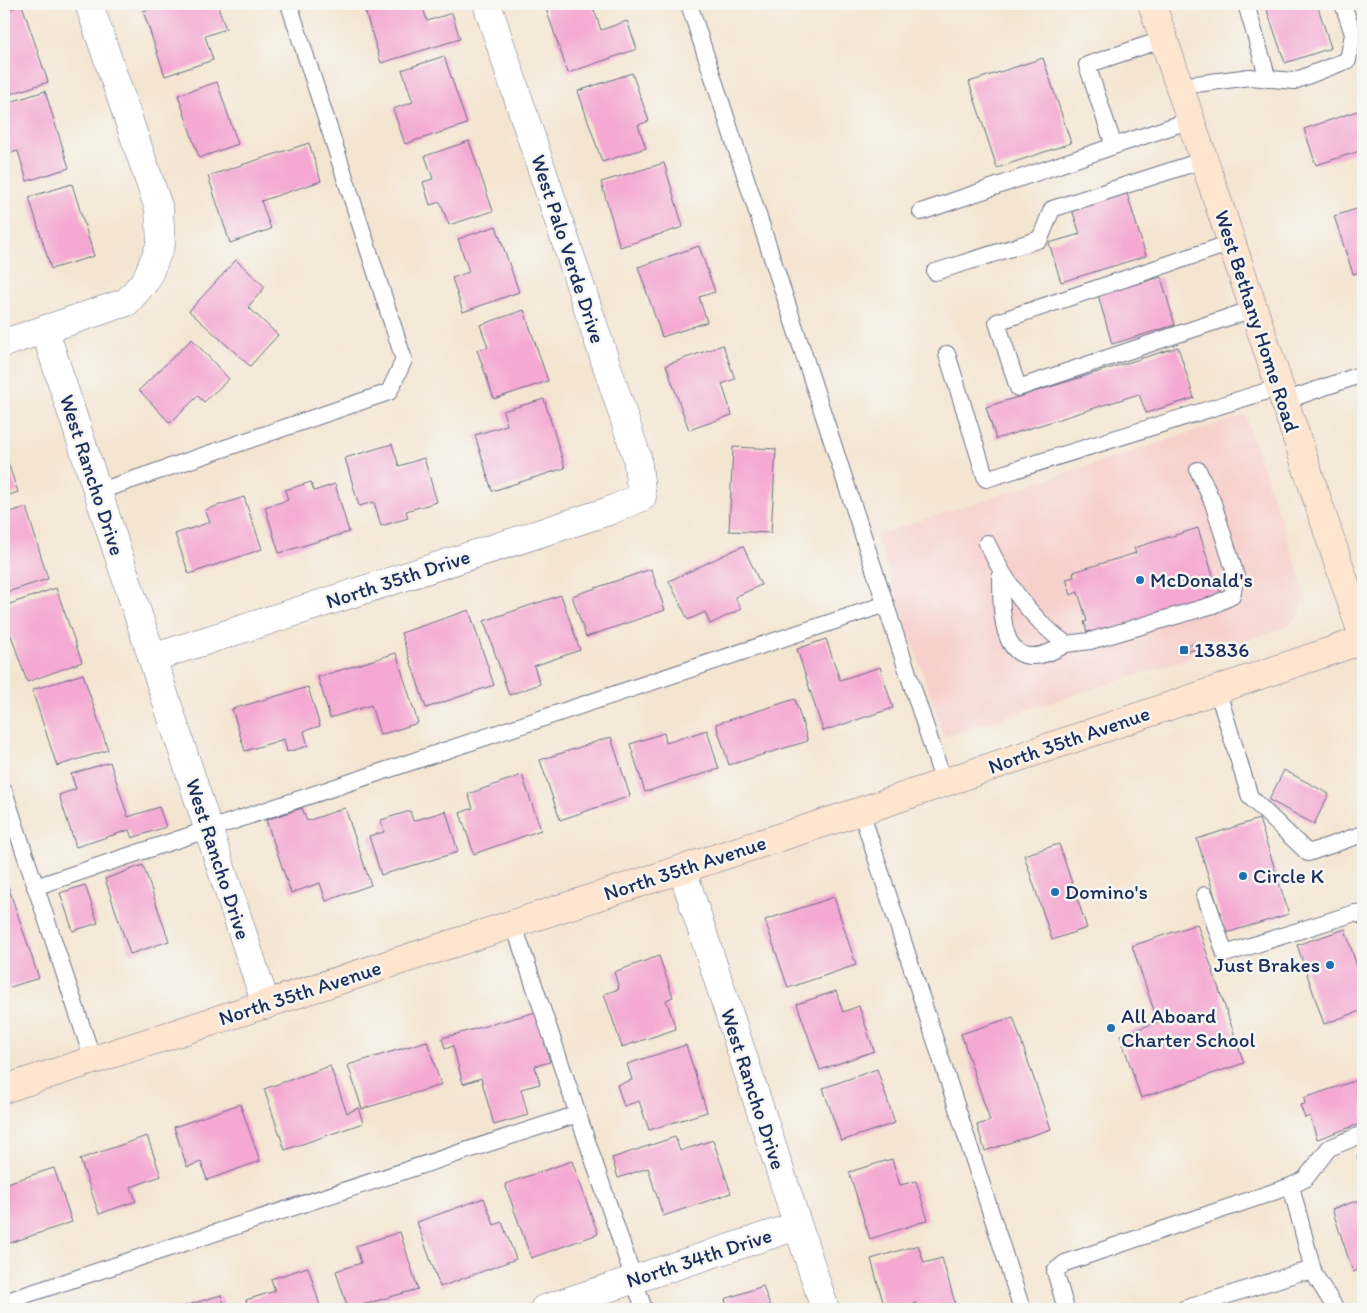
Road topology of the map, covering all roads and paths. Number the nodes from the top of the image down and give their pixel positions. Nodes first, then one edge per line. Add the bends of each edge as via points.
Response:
1 (89, 4) edge
2 (289, 4) edge
3 (487, 4) edge
4 (689, 4) edge
5 (1154, 4) edge
6 (1246, 4) edge
7 (1343, 4) edge
8 (1164, 39) junction
9 (1268, 79) junction
10 (1180, 86) junction
11 (1191, 120) junction
12 (1114, 146) junction
13 (1204, 160) junction
14 (921, 212) dead end
15 (1231, 243) junction
16 (935, 272) dead end
17 (1253, 308) junction
18 (45, 331) junction
19 (4, 343) edge
20 (947, 354) dead end
21 (1363, 374) edge
22 (1282, 394) junction
23 (1198, 470) dead end
24 (98, 492) junction
25 (642, 496) joint
26 (987, 543) dead end
27 (1001, 574) junction
28 (886, 604) junction
29 (1363, 638) edge
30 (1066, 644) junction
31 (152, 658) junction
32 (1217, 689) junction
33 (944, 783) junction
34 (4, 791) edge
35 (861, 811) junction
36 (208, 829) junction
37 (1363, 834) edge
38 (682, 869) junction
39 (35, 888) junction
40 (1205, 894) dead end
41 (1363, 916) edge
42 (513, 923) junction
43 (266, 1005) junction
44 (93, 1060) junction
45 (4, 1089) edge
46 (578, 1114) junction
47 (1363, 1134) edge
48 (1290, 1186) junction
49 (797, 1226) junction
50 (1314, 1274) junction
51 (634, 1279) junction
52 (4, 1302) edge
53 (544, 1309) edge
54 (644, 1309) edge
55 (825, 1309) edge
56 (1022, 1309) edge
57 (1066, 1309) edge
58 (1184, 1309) edge
59 (1336, 1309) edge

1 - 18 street via 159,209 161,244 146,280 127,302
2 - 24 lane via 404,360 390,392
3 - 25 street, West Palo Verde Drive via 637,457
4 - 28 lane
5 - 8 main road, West Bethany Home Road
6 - 9 lane
7 - 9 lane via 1353,34 1348,60 1294,81
8 - 10 main road, West Bethany Home Road
8 - 12 lane via 1087,65
9 - 10 lane via 1250,77
10 - 11 main road, West Bethany Home Road
11 - 12 lane
11 - 13 main road, West Bethany Home Road
12 - 14 lane
13 - 15 main road, West Bethany Home Road
13 - 16 lane via 1052,209 1040,239
15 - 17 main road, West Bethany Home Road
15 - 17 lane via 997,322 1018,388
17 - 22 main road, West Bethany Home Road
18 - 19 street
18 - 24 street, West Rancho Drive
20 - 22 lane via 986,479
21 - 22 lane
22 - 29 main road, West Bethany Home Road
23 - 30 lane via 1213,503 1236,576 1232,596 1165,621 1090,641
24 - 31 street, West Rancho Drive
25 - 31 street, North 35th Drive via 609,511
26 - 27 lane
27 - 30 lane via 1029,612
27 - 30 lane via 1001,612 1007,640 1016,650 1029,656 1048,654
28 - 33 lane
28 - 36 lane
29 - 32 main road, North 35th Avenue
31 - 36 street, West Rancho Drive
32 - 33 main road, North 35th Avenue
32 - 37 lane via 1250,797 1308,853
33 - 35 main road, North 35th Avenue
34 - 39 lane
35 - 38 main road, North 35th Avenue
35 - 56 lane
36 - 39 lane
36 - 43 street, West Rancho Drive
38 - 42 main road, North 35th Avenue
38 - 49 street, West Rancho Drive
39 - 44 lane
40 - 41 lane via 1225,954 1355,913
42 - 43 main road, North 35th Avenue
42 - 46 lane
43 - 44 main road, North 35th Avenue
44 - 45 main road, North 35th Avenue
46 - 51 lane
46 - 52 lane
47 - 48 lane via 1329,1148 1305,1179
48 - 50 lane
48 - 57 lane via 1073,1258 1055,1272
49 - 51 street, North 34th Drive
49 - 55 street, West Rancho Drive
50 - 58 lane via 1298,1273
50 - 59 lane
51 - 53 street, North 34th Drive
51 - 54 lane

